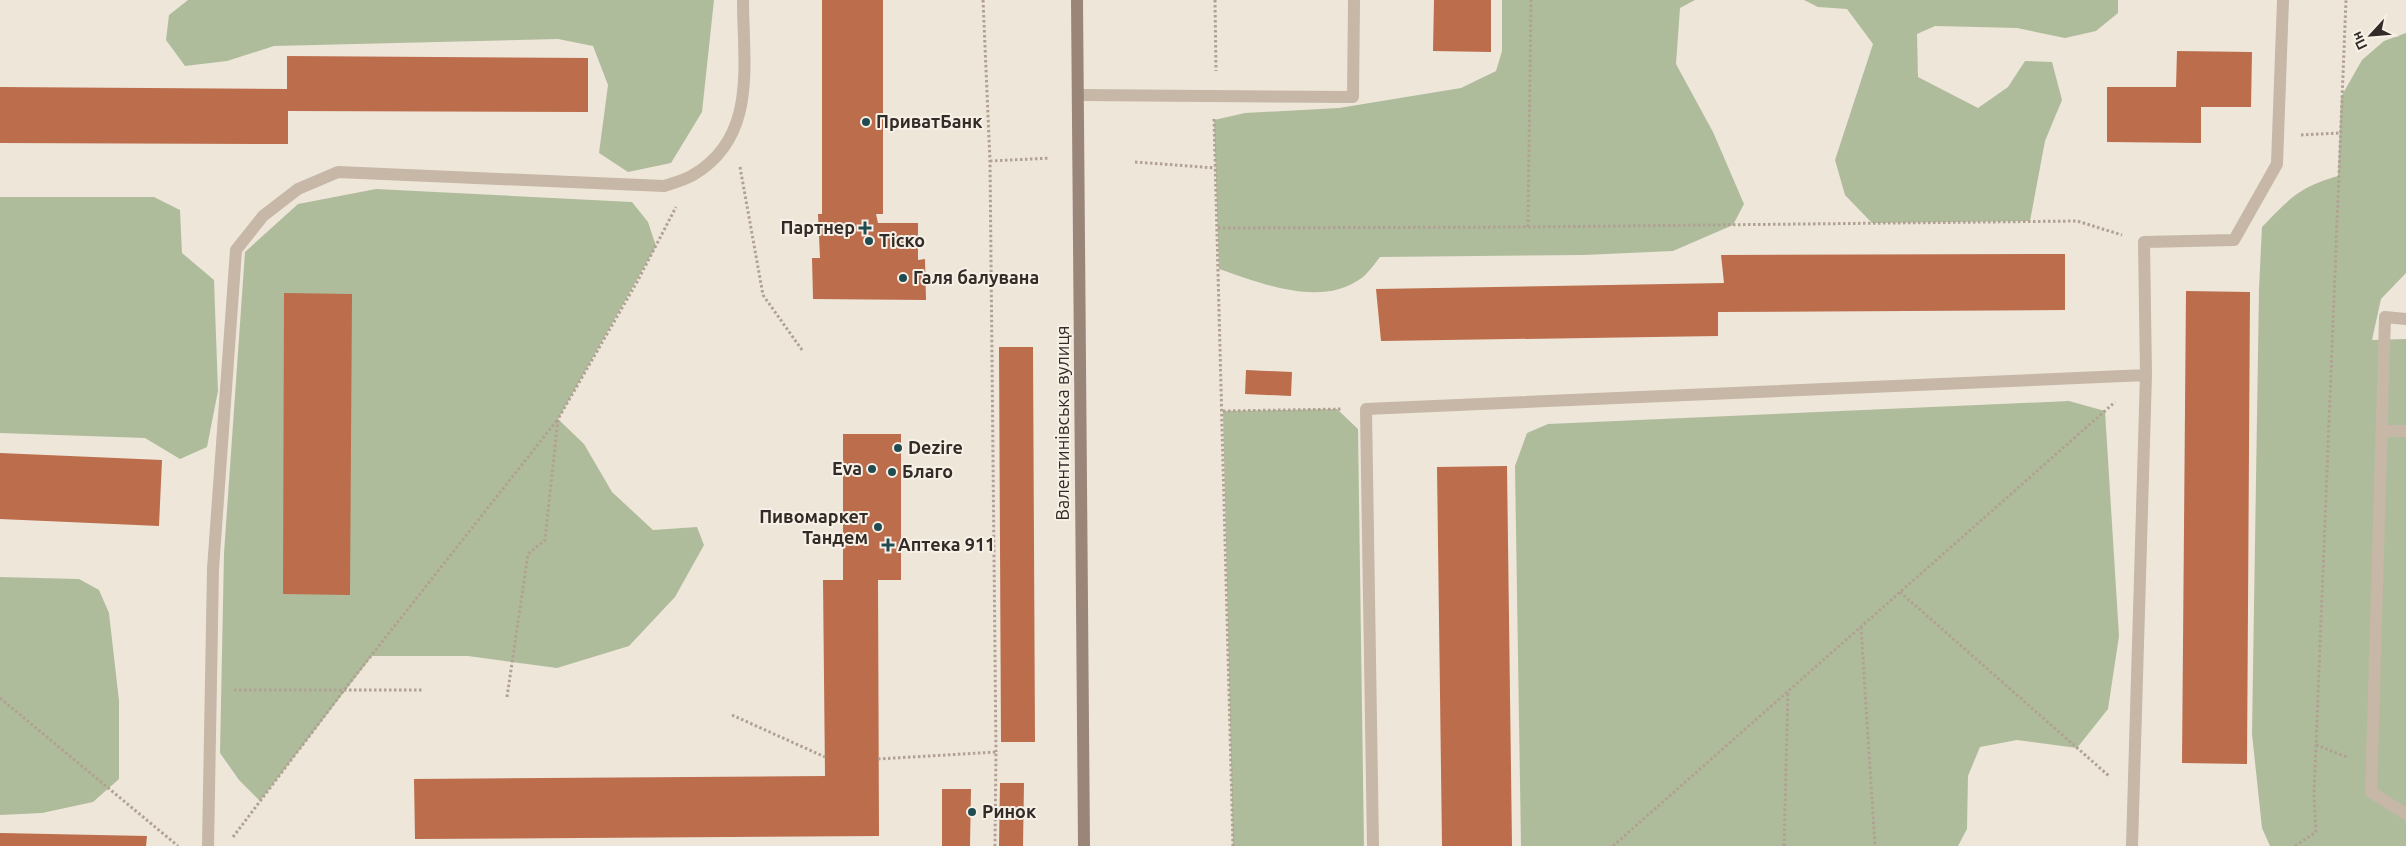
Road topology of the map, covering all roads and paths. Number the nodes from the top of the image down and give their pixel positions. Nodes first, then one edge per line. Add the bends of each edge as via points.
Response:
1 (743, 0) edge
2 (983, 0) edge
3 (1078, 0) edge
4 (1216, 0) edge
5 (1354, 0) edge
6 (1531, 0) edge
7 (2283, 0) edge
8 (2346, 0) edge
9 (1078, 95) junction
10 (1217, 98) junction
11 (734, 132) junction
12 (2339, 133) junction
13 (2278, 136) junction
14 (1050, 158) dead end
15 (990, 161) junction
16 (1135, 162) dead end
17 (1216, 168) junction
18 (692, 176) junction
19 (1528, 227) junction
20 (1218, 228) junction
21 (2144, 242) junction
22 (2406, 319) edge
23 (802, 350) dead end
24 (2146, 375) junction
25 (1366, 409) junction
26 (1223, 411) junction
27 (558, 419) junction
28 (2382, 431) junction
29 (2406, 431) edge
30 (1900, 592) junction
31 (1861, 627) junction
32 (211, 690) junction
33 (344, 690) junction
34 (424, 690) dead end
35 (1788, 691) junction
36 (507, 697) dead end
37 (0, 698) edge
38 (732, 715) dead end
39 (996, 752) junction
40 (824, 757) dead end
41 (878, 759) dead end
42 (2134, 798) junction
43 (2406, 814) edge
44 (232, 838) dead end
45 (178, 846) edge
46 (208, 846) edge
47 (995, 846) edge
48 (1084, 846) edge
49 (1233, 846) edge
50 (1373, 846) edge
51 (1613, 846) edge
52 (1784, 846) edge
53 (1874, 846) edge
54 (2132, 846) edge
55 (2295, 846) edge

1 - 11 lane via 743,103
2 - 15 path
3 - 9 street, Валентинівська вулиця
4 - 10 path
5 - 10 lane via 1353,97
6 - 19 path
7 - 13 lane
8 - 12 path
9 - 10 lane
9 - 48 street, Валентинівська вулиця
10 - 17 path via 1214,112
11 - 18 lane via 717,157
11 - 23 path via 763,295
12 - 13 path
12 - 55 path via 2314,795 2316,832
13 - 21 lane via 2277,164 2234,240
14 - 15 path
15 - 39 path
16 - 17 path
17 - 20 path
18 - 27 path via 637,282
18 - 32 lane via 664,186 338,172 298,189 264,216 236,250 213,569
19 - 20 path
19 - 21 path via 2077,220
20 - 26 path
21 - 24 lane
22 - 28 lane via 2385,318
24 - 25 lane
24 - 30 path
24 - 42 lane
25 - 26 path
25 - 50 lane
26 - 49 path
27 - 33 path
27 - 36 path via 545,540 528,554
28 - 29 lane
28 - 43 lane via 2371,792
30 - 31 path
30 - 42 path
31 - 35 path
31 - 53 path
32 - 33 path
32 - 46 lane
33 - 34 path
33 - 44 path
35 - 51 path
35 - 52 path
37 - 45 path
38 - 40 path
39 - 41 path
39 - 47 path
42 - 54 lane

